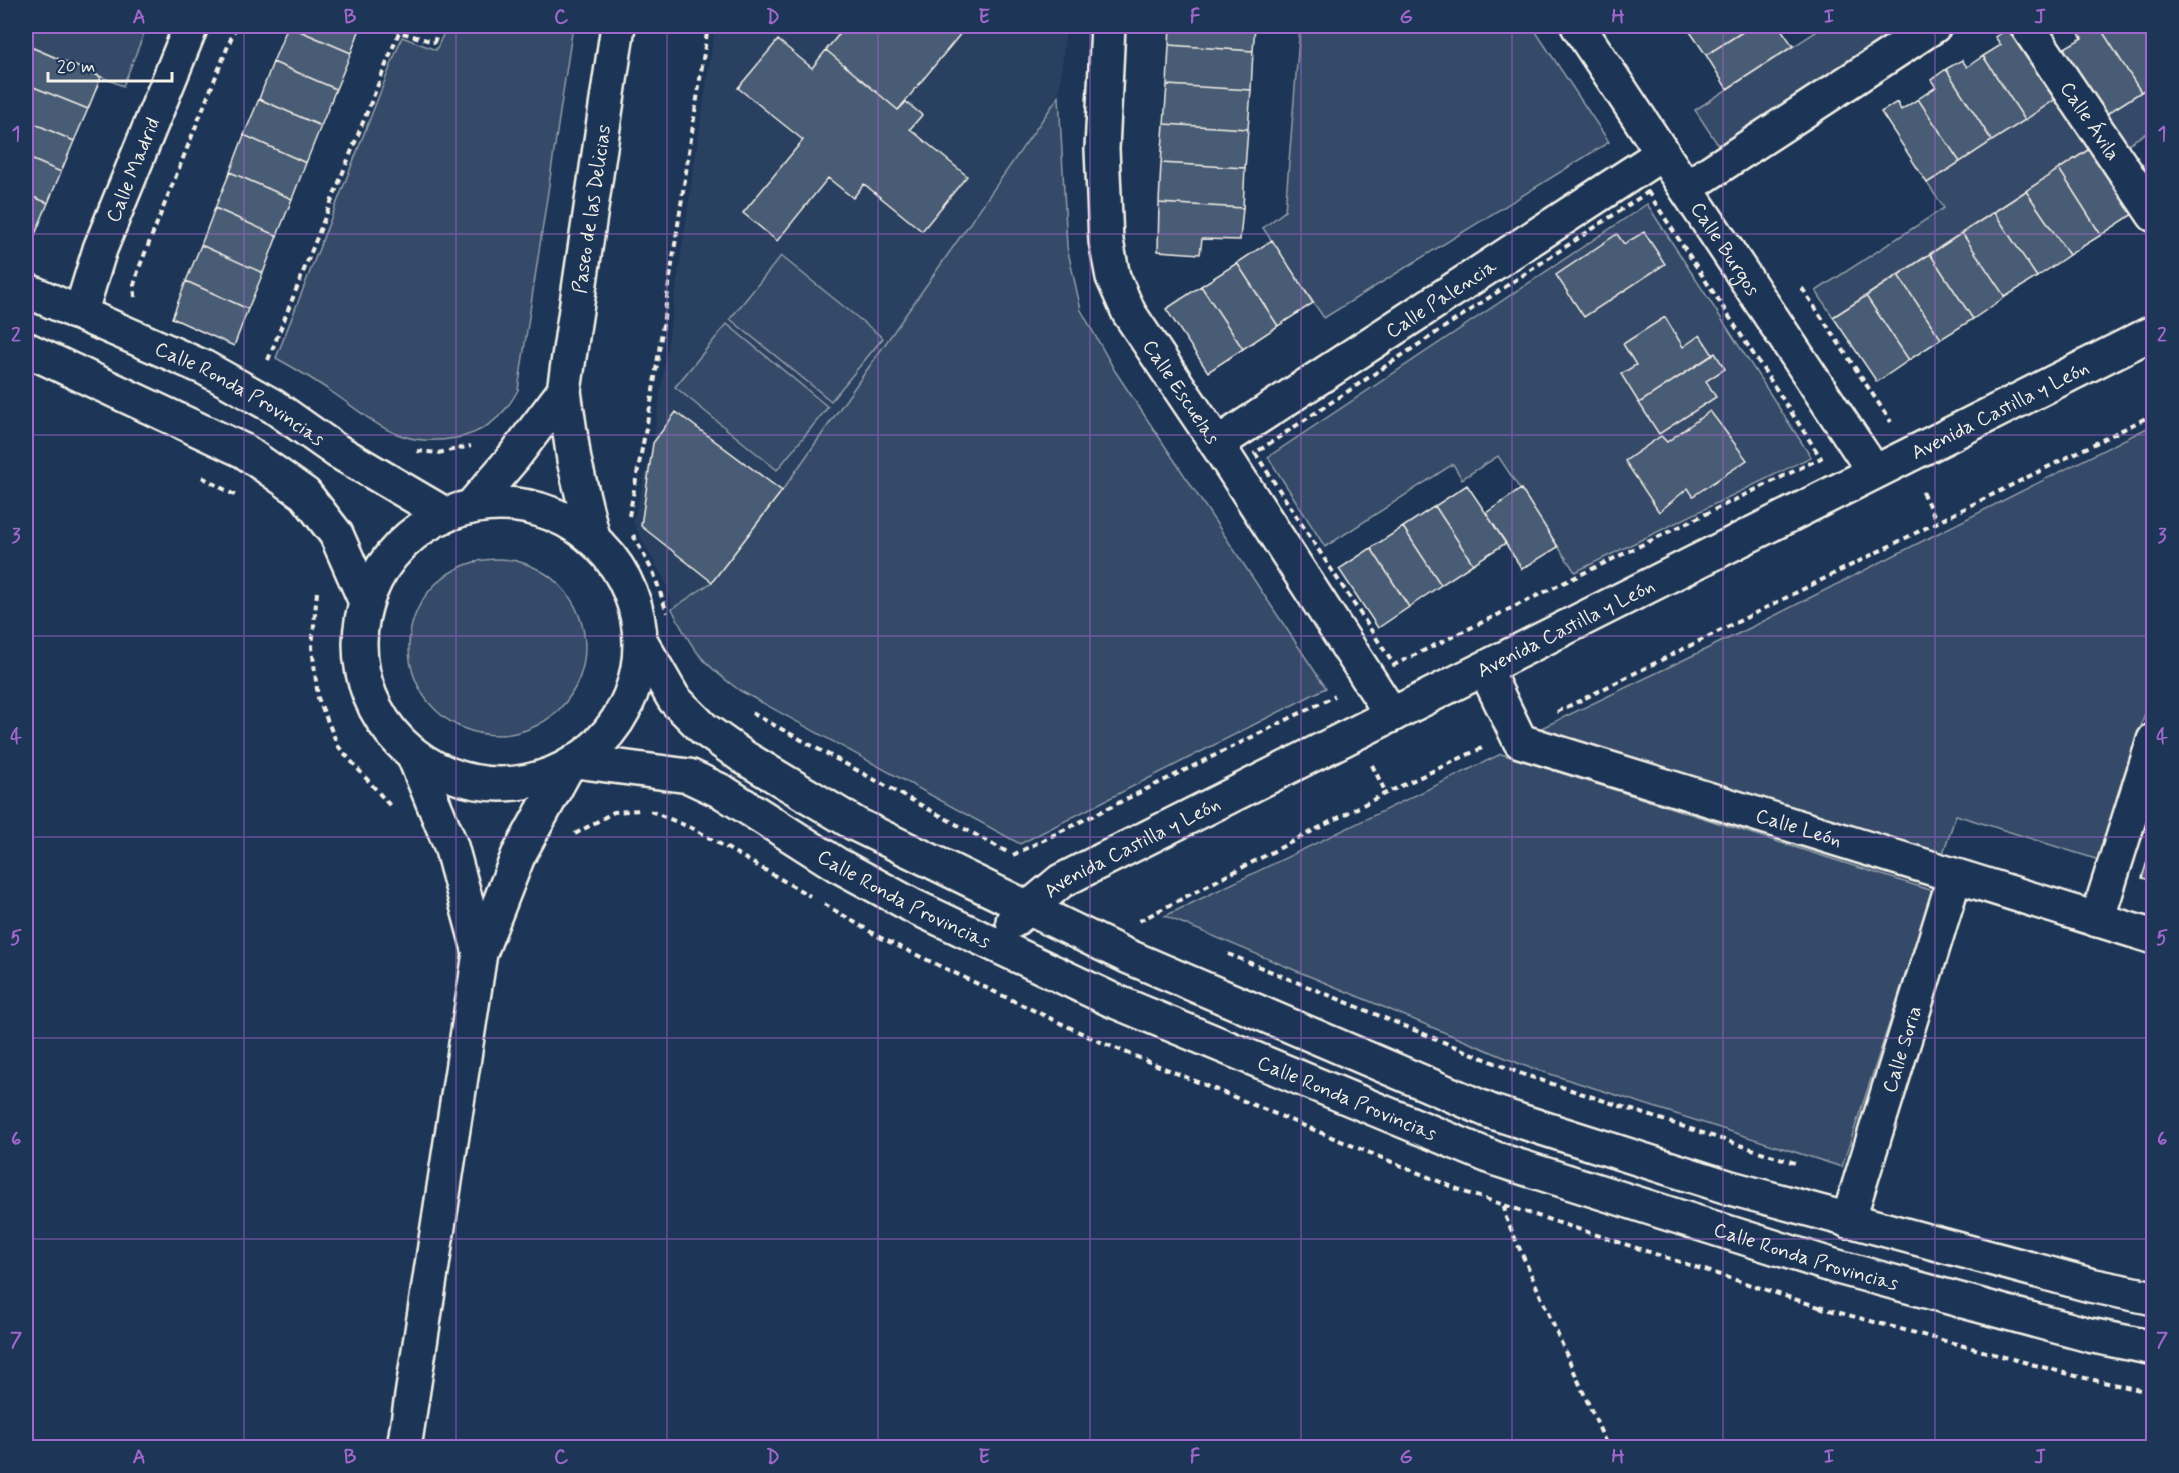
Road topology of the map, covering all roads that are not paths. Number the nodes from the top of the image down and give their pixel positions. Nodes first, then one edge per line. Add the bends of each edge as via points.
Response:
1 (190, 26) edge
2 (618, 26) edge
3 (1108, 26) edge
4 (1578, 26) edge
5 (1934, 26) edge
6 (2027, 26) edge
7 (1663, 153) junction
8 (1686, 188) junction
9 (2154, 215) edge
10 (26, 290) edge
11 (75, 312) junction
12 (2154, 332) edge
13 (26, 349) edge
14 (564, 391) junction
15 (1217, 444) junction
16 (1873, 470) junction
17 (458, 511) junction
18 (593, 538) junction
19 (366, 602) junction
20 (641, 642) junction
21 (1485, 669) junction
22 (1392, 715) junction
23 (2154, 740) edge
24 (413, 754) junction
25 (572, 764) junction
26 (1955, 876) junction
27 (1029, 909) junction
28 (2097, 920) junction
29 (2154, 937) edge
30 (988, 941) junction
31 (480, 954) junction
32 (1848, 1221) junction
33 (2154, 1298) edge
34 (2154, 1348) edge
35 (404, 1448) edge

1 - 11 street, Calle Madrid via 100,249 85,298
2 - 14 street, Paseo de las Delicias
3 - 15 street, Calle Escuelas via 1102,149 1106,241 1113,277 1129,314
4 - 7 street, Calle Burgos
5 - 8 street
6 - 9 street, Calle Ávila
7 - 8 street, Calle Burgos
7 - 15 street, Calle Palencia
8 - 16 street, Calle Burgos
10 - 11 street, Calle Ronda Provincias
11 - 17 street, Calle Ronda Provincias via 205,368 273,406 337,451
12 - 16 street, Avenida Castilla y León
13 - 19 street via 244,451 305,494 336,534
14 - 17 street, Paseo de las Delicias via 513,458
14 - 18 street, Paseo de las Delicias via 574,460
15 - 22 street, Calle Escuelas
16 - 21 street, Avenida Castilla y León
17 - 18 street via 497,504 523,505 556,515
17 - 19 street via 424,526 394,553
18 - 20 street via 618,567 630,590
19 - 24 street via 360,657 366,685 376,711
20 - 25 street via 630,697 616,722 599,744
20 - 27 street via 674,699 704,729 745,758 857,825
21 - 22 street, Avenida Castilla y León
21 - 26 street, Calle León via 1520,741
22 - 27 street, Avenida Castilla y León via 1061,881
23 - 28 street
24 - 25 street via 460,778 487,783 542,778
24 - 31 street via 450,846
25 - 30 street, Calle Ronda Provincias via 689,776 723,792 836,864
25 - 31 street via 518,856
26 - 28 street, Calle León
26 - 32 street, Calle Soria
27 - 30 street, Avenida Castilla y León
27 - 32 street via 1127,956 1492,1112
28 - 29 street, Calle León
30 - 34 street, Calle Ronda Provincias via 1112,1000 1496,1159 1834,1266 2089,1335
31 - 35 street
32 - 33 street via 2090,1285

